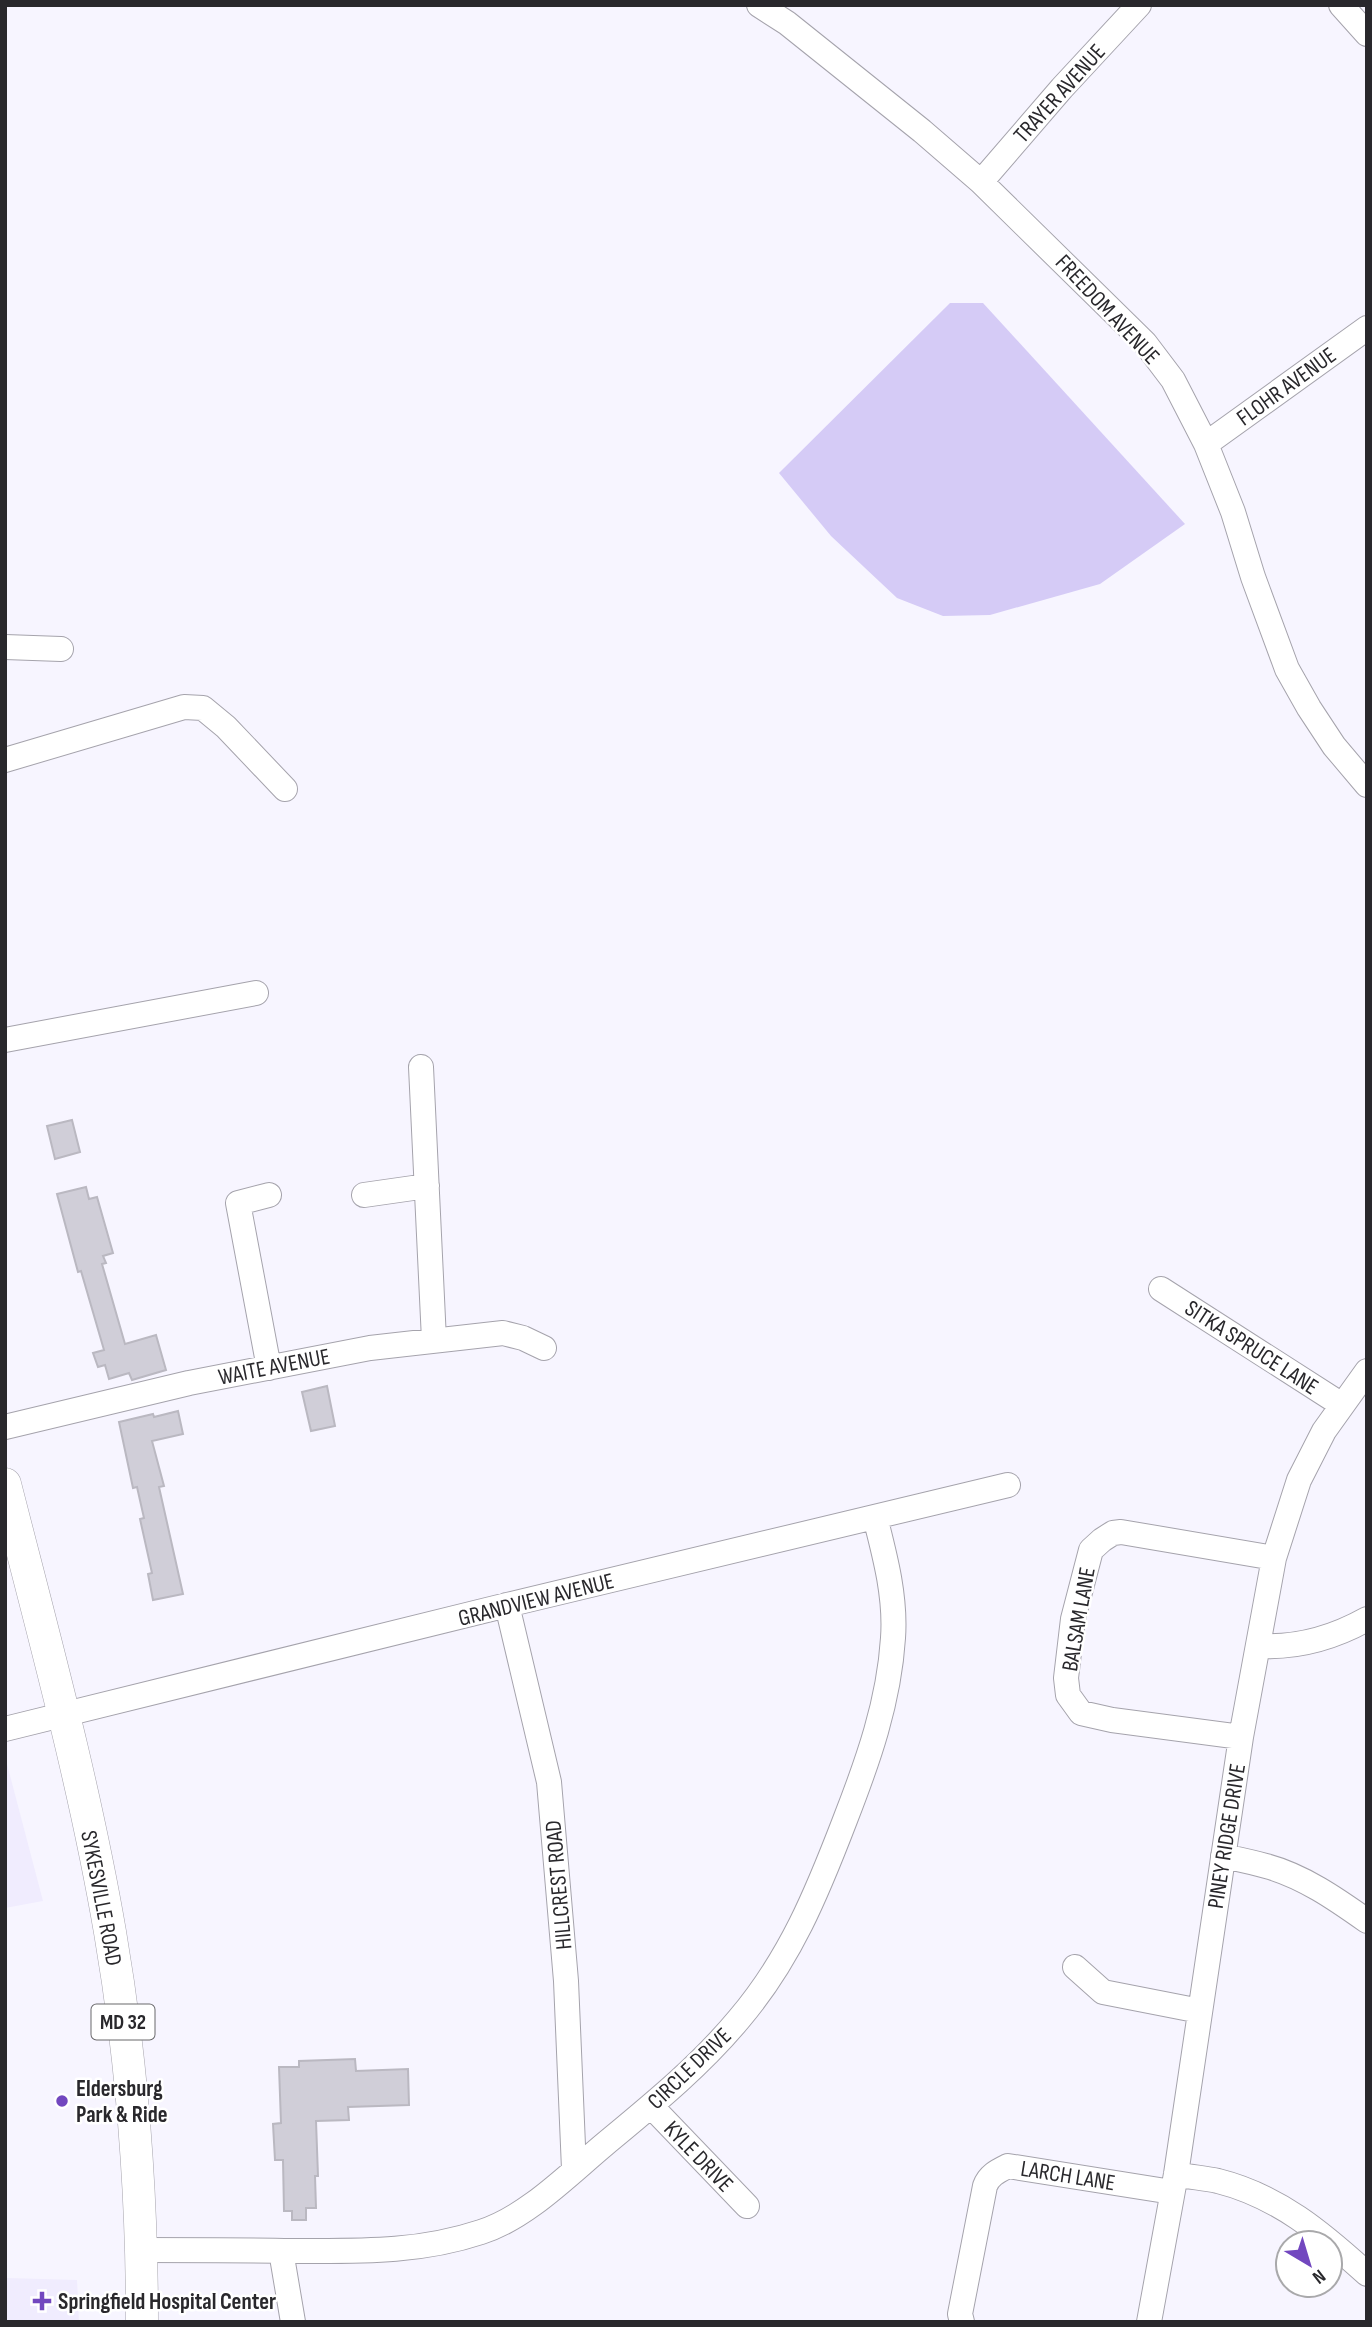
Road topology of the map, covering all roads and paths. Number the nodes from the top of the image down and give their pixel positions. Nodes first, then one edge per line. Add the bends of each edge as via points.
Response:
1 (759, 5) edge
2 (1139, 5) edge
3 (1341, 5) edge
4 (1367, 34) edge
5 (981, 182) junction
6 (1367, 328) edge
7 (1206, 444) junction
8 (5, 647) edge
9 (61, 649) dead end
10 (5, 761) edge
11 (1367, 785) edge
12 (285, 789) dead end
13 (256, 993) dead end
14 (5, 1040) edge
15 (421, 1067) dead end
16 (427, 1186) junction
17 (269, 1195) dead end
18 (364, 1195) dead end
19 (1161, 1289) dead end
20 (435, 1340) junction
21 (544, 1348) dead end
22 (269, 1367) junction
23 (1367, 1371) edge
24 (1342, 1405) junction
25 (5, 1427) edge
26 (5, 1484) edge
27 (1009, 1485) dead end
28 (875, 1517) junction
29 (1275, 1558) junction
30 (507, 1605) junction
31 (1367, 1619) edge
32 (1259, 1646) junction
33 (64, 1714) junction
34 (5, 1729) edge
35 (1241, 1737) junction
36 (1223, 1856) junction
37 (1367, 1921) edge
38 (1075, 1967) dead end
39 (1200, 2011) junction
40 (651, 2106) junction
41 (574, 2169) junction
42 (1174, 2183) junction
43 (747, 2206) dead end
44 (140, 2250) junction
45 (281, 2251) junction
46 (1367, 2274) edge
47 (142, 2322) edge
48 (292, 2322) edge
49 (962, 2322) edge
50 (1149, 2322) edge

1 - 5 street, FREEDOM AVENUE via 798,31
2 - 5 street, TRAYER AVENUE
3 - 4 street
5 - 7 street, FREEDOM AVENUE via 1145,342 1173,380
6 - 7 street, FLOHR AVENUE
7 - 11 street, FREEDOM AVENUE via 1287,669 1328,737
8 - 9 street
10 - 12 street via 184,707 203,708
13 - 14 street
15 - 16 street
16 - 18 street
16 - 20 street
17 - 22 street via 238,1203
19 - 24 street, SITKA SPRUCE LANE
20 - 21 street, WAITE AVENUE via 503,1333
20 - 22 street, WAITE AVENUE
22 - 25 street, WAITE AVENUE
23 - 24 street, PINEY RIDGE DRIVE
24 - 29 street, PINEY RIDGE DRIVE via 1299,1480
26 - 33 main road, SYKESVILLE ROAD / MD 32
27 - 28 street, GRANDVIEW AVENUE
28 - 30 street, GRANDVIEW AVENUE
28 - 40 street, CIRCLE DRIVE via 893,1616 890,1668 870,1755 822,1882 765,1987 710,2052
29 - 32 street, PINEY RIDGE DRIVE
29 - 35 street, BALSAM LANE via 1113,1533 1091,1550 1073,1619 1066,1678 1068,1695 1081,1713
30 - 33 street, GRANDVIEW AVENUE
30 - 41 street, HILLCREST ROAD via 549,1782 566,1981
31 - 32 street via 1308,1643
32 - 35 street, PINEY RIDGE DRIVE
33 - 34 street, GRANDVIEW AVENUE
33 - 44 main road, SYKESVILLE ROAD / MD 32 via 118,1985 135,2141
35 - 36 street, PINEY RIDGE DRIVE
36 - 37 street via 1268,1866 1305,1882
36 - 39 street, PINEY RIDGE DRIVE
38 - 39 street via 1102,1992
39 - 42 street, PINEY RIDGE DRIVE
40 - 41 street, CIRCLE DRIVE
40 - 43 street, KYLE DRIVE
41 - 45 street, CIRCLE DRIVE via 517,2214 480,2233 401,2250
42 - 46 street, LARCH LANE via 1217,2181 1272,2201 1320,2233
42 - 49 street, LARCH LANE via 1016,2166 997,2171 985,2186
42 - 50 street, PINEY RIDGE DRIVE
44 - 45 street, CIRCLE DRIVE
44 - 47 main road, SYKESVILLE ROAD / MD 32
45 - 48 street

